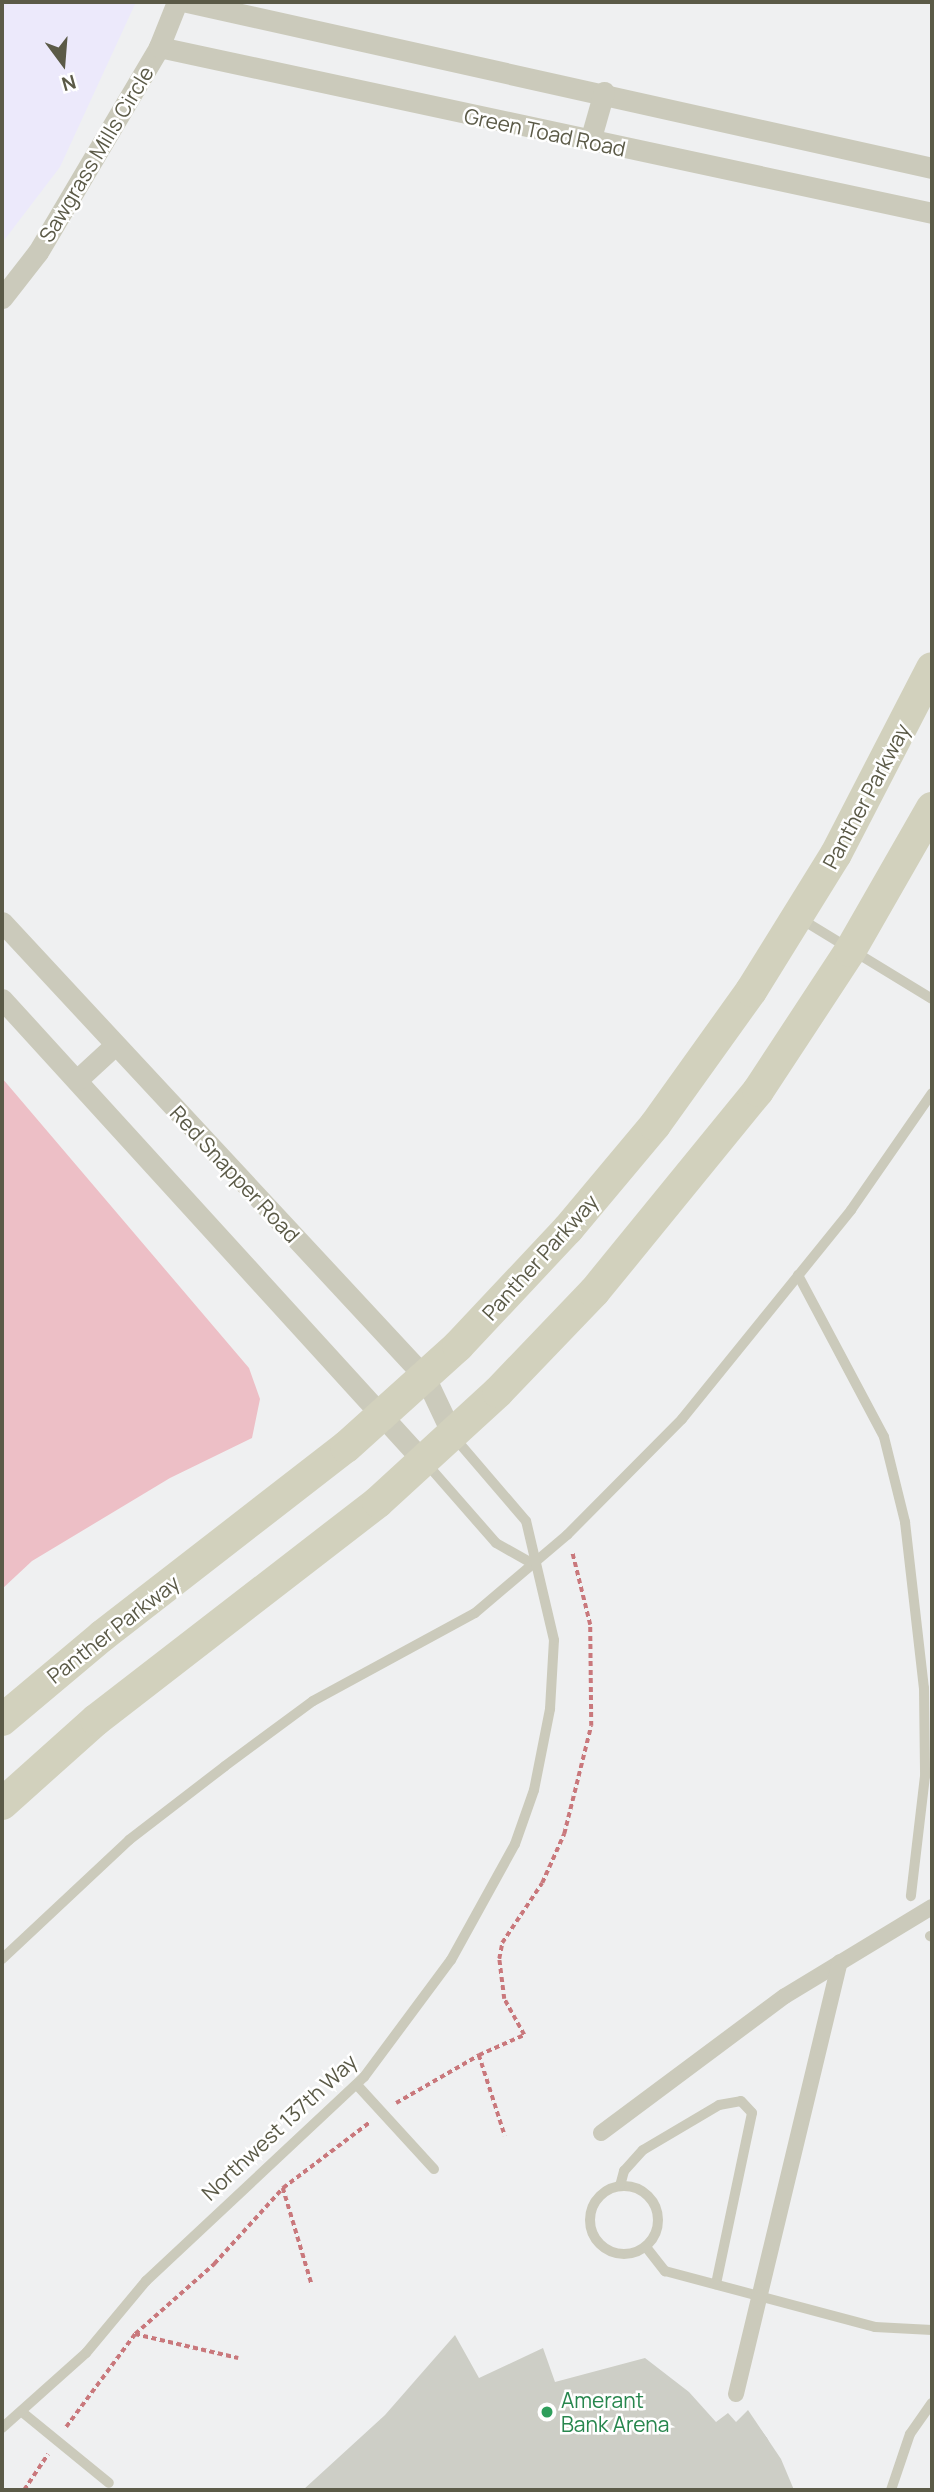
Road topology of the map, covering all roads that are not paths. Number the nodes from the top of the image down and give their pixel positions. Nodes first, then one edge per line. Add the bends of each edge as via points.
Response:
1 (177, 2) edge
2 (187, 2) edge
3 (159, 47) junction
4 (604, 92) junction
5 (590, 141) junction
6 (932, 168) edge
7 (932, 213) edge
8 (2, 298) edge
9 (932, 668) edge
10 (932, 808) edge
11 (798, 917) junction
12 (2, 922) edge
13 (850, 951) junction
14 (2, 999) edge
15 (932, 999) edge
16 (115, 1045) junction
17 (77, 1080) junction
18 (932, 1093) edge
19 (799, 1275) junction
20 (425, 1377) junction
21 (384, 1413) junction
22 (453, 1436) junction
23 (424, 1462) junction
24 (535, 1565) junction
25 (2, 1720) edge
26 (2, 1804) edge
27 (911, 1896) dead end
28 (932, 1907) edge
29 (2, 1959) edge
30 (840, 1962) junction
31 (357, 2085) junction
32 (601, 2133) dead end
33 (434, 2169) dead end
34 (620, 2186) junction
35 (646, 2247) junction
36 (716, 2284) junction
37 (759, 2296) junction
38 (932, 2330) edge
39 (736, 2394) dead end
40 (932, 2403) edge
41 (22, 2412) junction
42 (2, 2428) edge
43 (109, 2483) dead end
44 (891, 2490) edge

1 - 3 street, Sawgrass Mills Circle
2 - 4 street
3 - 5 street, Green Toad Road
3 - 8 street, Sawgrass Mills Circle via 38,252
4 - 5 street
4 - 6 street
5 - 7 street, Green Toad Road
9 - 11 main road, Panther Parkway via 858,814
10 - 13 main road
11 - 13 lane
11 - 20 main road, Panther Parkway via 655,1125 531,1270
12 - 16 street, Red Snapper Road
13 - 15 lane
13 - 22 main road via 758,1091 640,1242
14 - 17 street
16 - 17 street
16 - 20 street, Red Snapper Road
17 - 21 street
18 - 19 lane via 851,1210
19 - 24 lane via 682,1419
19 - 27 lane via 884,1437 905,1522 924,1715 925,1776
20 - 21 main road, Panther Parkway
20 - 22 street, Red Snapper Road
21 - 23 street
21 - 25 main road, Panther Parkway via 302,1484 136,1609
22 - 23 main road
22 - 24 lane, Northwest 137th Way via 526,1521
23 - 24 lane via 496,1543
23 - 26 main road via 304,1562 96,1720
24 - 29 lane via 475,1613 313,1701 225,1766 120,1848
24 - 31 lane, Northwest 137th Way via 554,1640 550,1709 534,1790 515,1844 451,1960
28 - 30 street
30 - 32 street via 785,1996
30 - 37 street
31 - 33 lane
31 - 41 lane, Northwest 137th Way via 146,2281 86,2353
34 - 35 lane via 644,2192 658,2213 654,2237
34 - 35 lane via 608,2190 592,2209 593,2234 610,2251 622,2254
34 - 36 lane via 624,2171 643,2150 719,2105 741,2101 752,2113
35 - 36 lane via 665,2270
36 - 37 lane
37 - 38 lane via 875,2327
37 - 39 street
40 - 44 lane via 911,2434
41 - 42 lane, Northwest 137th Way
41 - 43 lane

